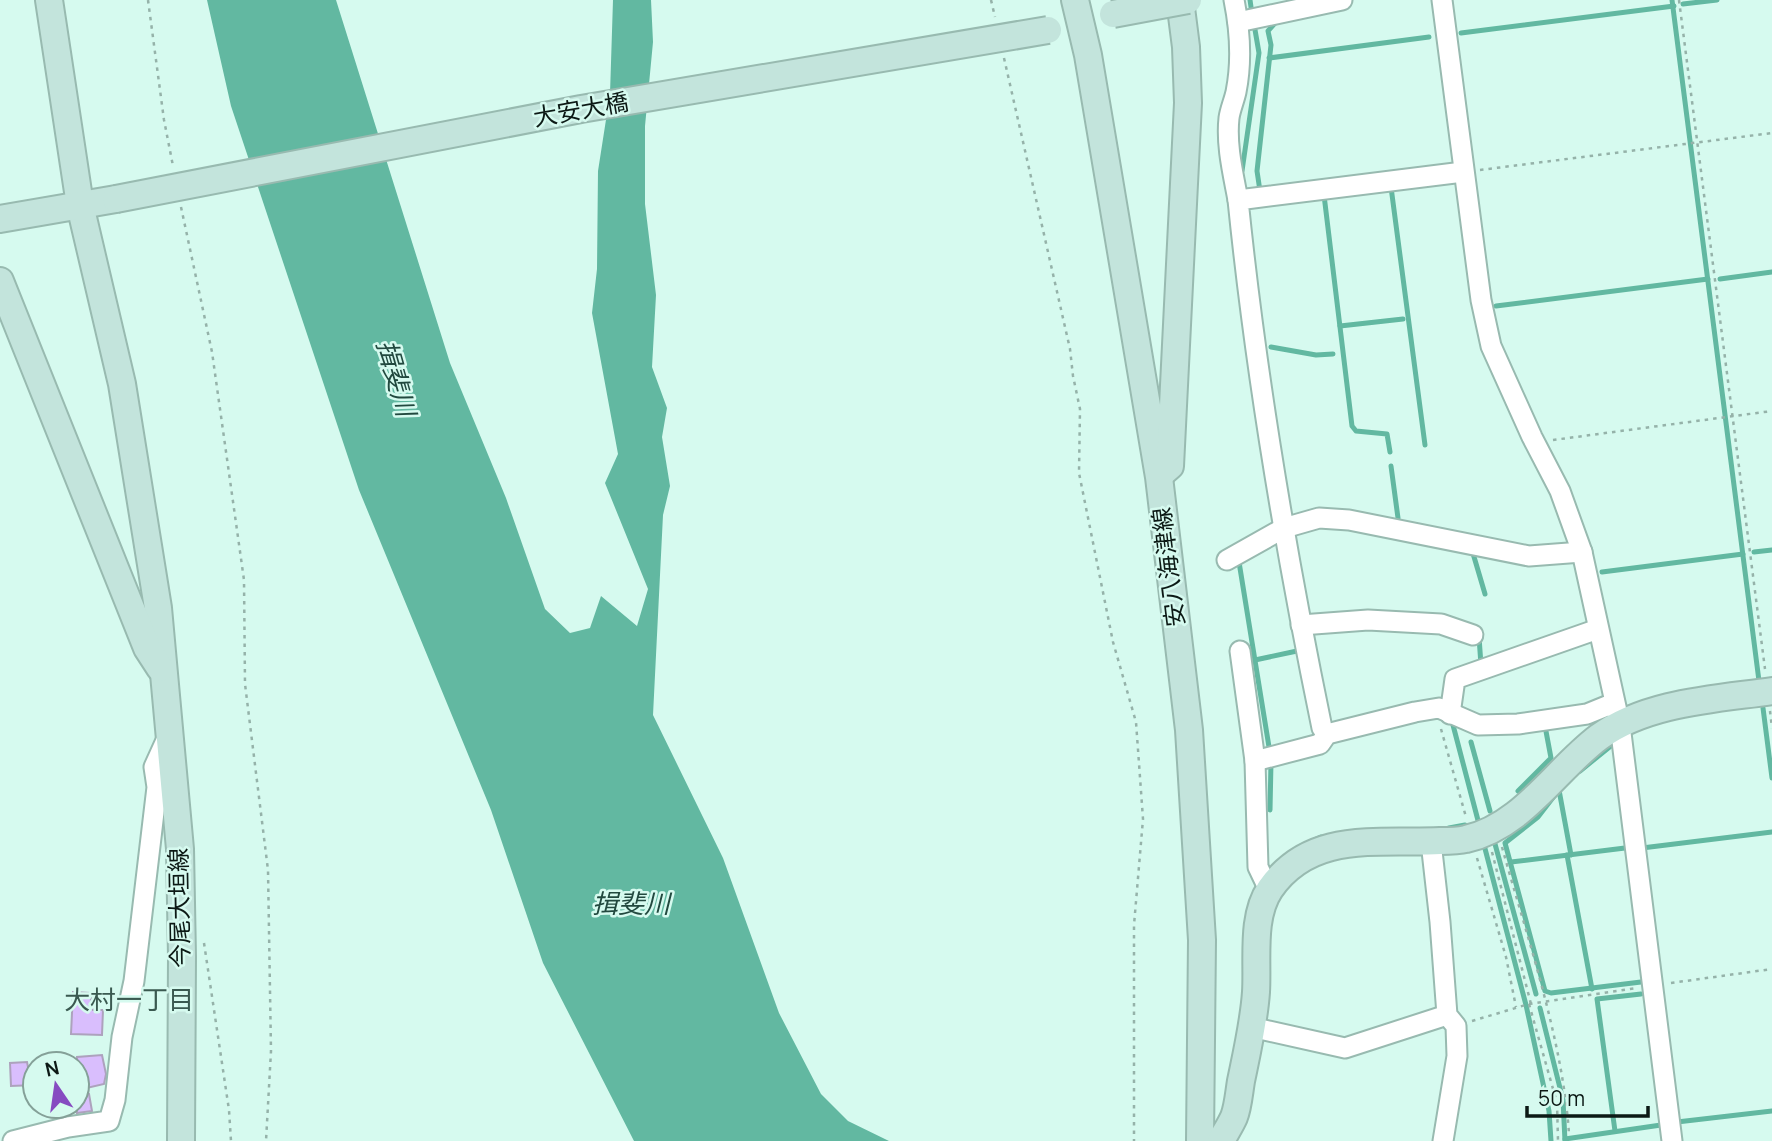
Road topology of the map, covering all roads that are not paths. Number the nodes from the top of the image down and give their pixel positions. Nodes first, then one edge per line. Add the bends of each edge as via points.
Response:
1 (49, 0) edge
2 (1180, 0) edge
3 (1188, 0) edge
4 (1234, 0) edge
5 (1342, 0) edge
6 (1442, 0) edge
7 (1077, 10) edge
8 (1238, 22) junction
9 (1463, 172) junction
10 (1238, 200) junction
11 (80, 205) junction
12 (0, 219) edge
13 (0, 281) edge
14 (1158, 477) junction
15 (1284, 528) junction
16 (1582, 552) junction
17 (1227, 560) dead end
18 (1301, 625) junction
19 (1598, 629) junction
20 (1473, 635) dead end
21 (1240, 651) dead end
22 (164, 676) junction
23 (1770, 692) edge
24 (1443, 711) junction
25 (1617, 714) junction
26 (169, 733) junction
27 (1327, 734) junction
28 (1255, 761) junction
29 (1431, 842) junction
30 (1269, 890) junction
31 (1451, 1021) junction
32 (1251, 1027) junction
33 (13, 1141) edge
34 (181, 1141) edge
35 (1200, 1141) edge
36 (1221, 1141) edge
37 (1443, 1141) edge
38 (1672, 1141) edge

1 - 11 main road, 今尾大垣線
2 - 14 main road via 1188,75 1186,163 1170,466
3 - 7 main road, 大安大橋, bridge via 1113,14
4 - 8 street
5 - 8 street
6 - 9 street
7 - 11 main road, 大安大橋, bridge via 1048,30 581,109
7 - 14 main road, 安八海津線
8 - 10 street via 1240,61 1229,117
9 - 10 street
9 - 16 street via 1491,346 1560,491
10 - 15 street via 1265,421
11 - 12 main road, 大安大橋
11 - 22 main road, 今尾大垣線 via 122,384 158,608
13 - 22 main road via 147,648
14 - 35 main road, 安八海津線 via 1189,730 1201,914
15 - 16 street via 1319,518 1349,520 1529,556
15 - 17 street
15 - 18 street
16 - 19 street
18 - 20 street via 1368,620 1441,624
18 - 27 street via 1322,729
19 - 24 street via 1455,679
19 - 25 street
21 - 28 street
22 - 26 main road, 今尾大垣線
23 - 25 main road
24 - 25 street via 1478,725
24 - 27 street
25 - 29 main road via 1601,736 1494,829 1482,837
25 - 38 street
26 - 33 street via 154,766 157,787 134,981 109,1121
26 - 34 main road, 今尾大垣線 via 180,849
27 - 28 street via 1320,744
28 - 30 street via 1258,867
29 - 30 main road via 1348,843 1318,849 1290,865
29 - 31 street
30 - 32 main road via 1258,926
31 - 32 street via 1345,1048
31 - 37 street via 1457,1056
32 - 36 main road via 1235,1115

